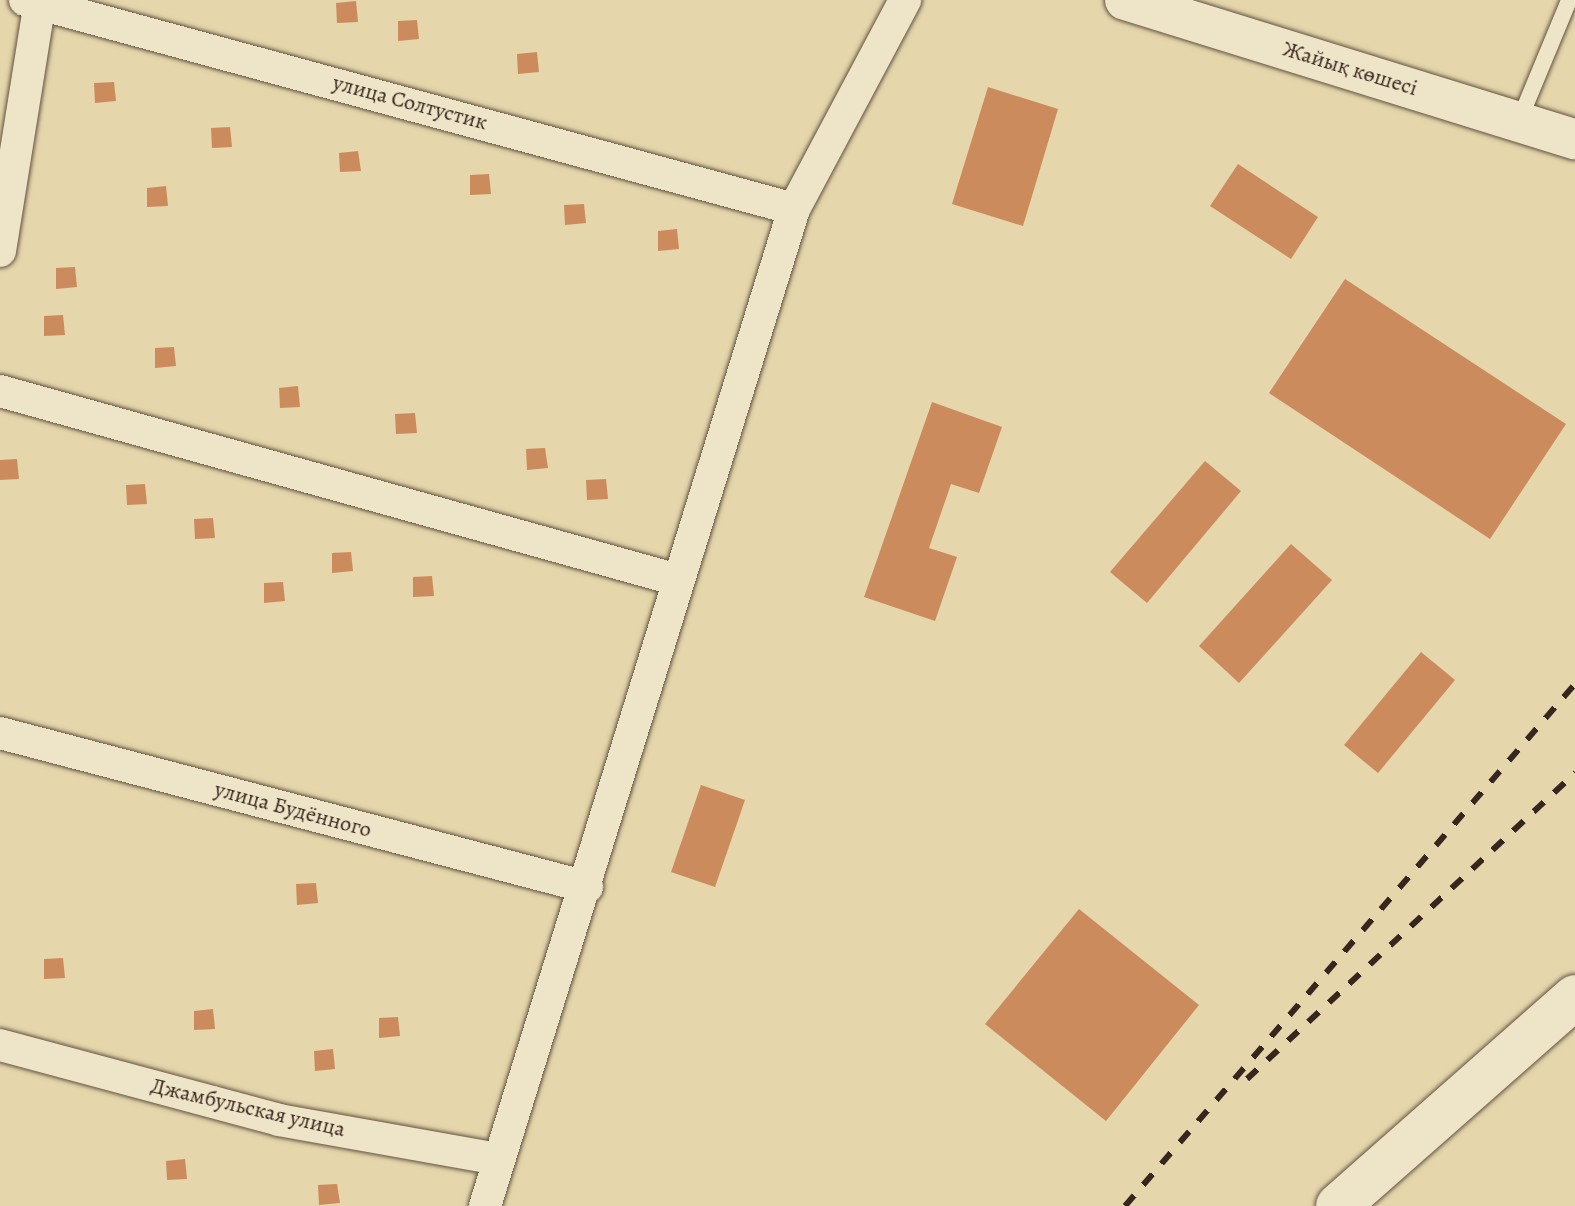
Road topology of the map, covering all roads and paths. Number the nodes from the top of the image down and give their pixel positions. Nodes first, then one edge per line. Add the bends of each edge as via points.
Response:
1 (905, 0) edge
2 (1125, 0) edge
3 (1569, 0) edge
4 (36, 1) edge
5 (1519, 121) junction
6 (1575, 139) edge
7 (794, 209) junction
8 (0, 251) edge
9 (0, 391) edge
10 (678, 580) junction
11 (0, 733) edge
12 (587, 887) junction
13 (1575, 997) edge
14 (0, 1045) edge
15 (498, 1159) junction
16 (485, 1206) edge
17 (1338, 1206) edge

1 - 7 street
2 - 5 street, Жайық көшесі
3 - 5 lane
4 - 7 street, улица Солтустик
4 - 8 street
5 - 6 street, Жайық көшесі
7 - 10 street
9 - 10 street
10 - 12 street
11 - 12 street, улица Будённого
12 - 15 street
13 - 17 main road
14 - 15 street, Джамбульская улица via 279,1120
15 - 16 street

